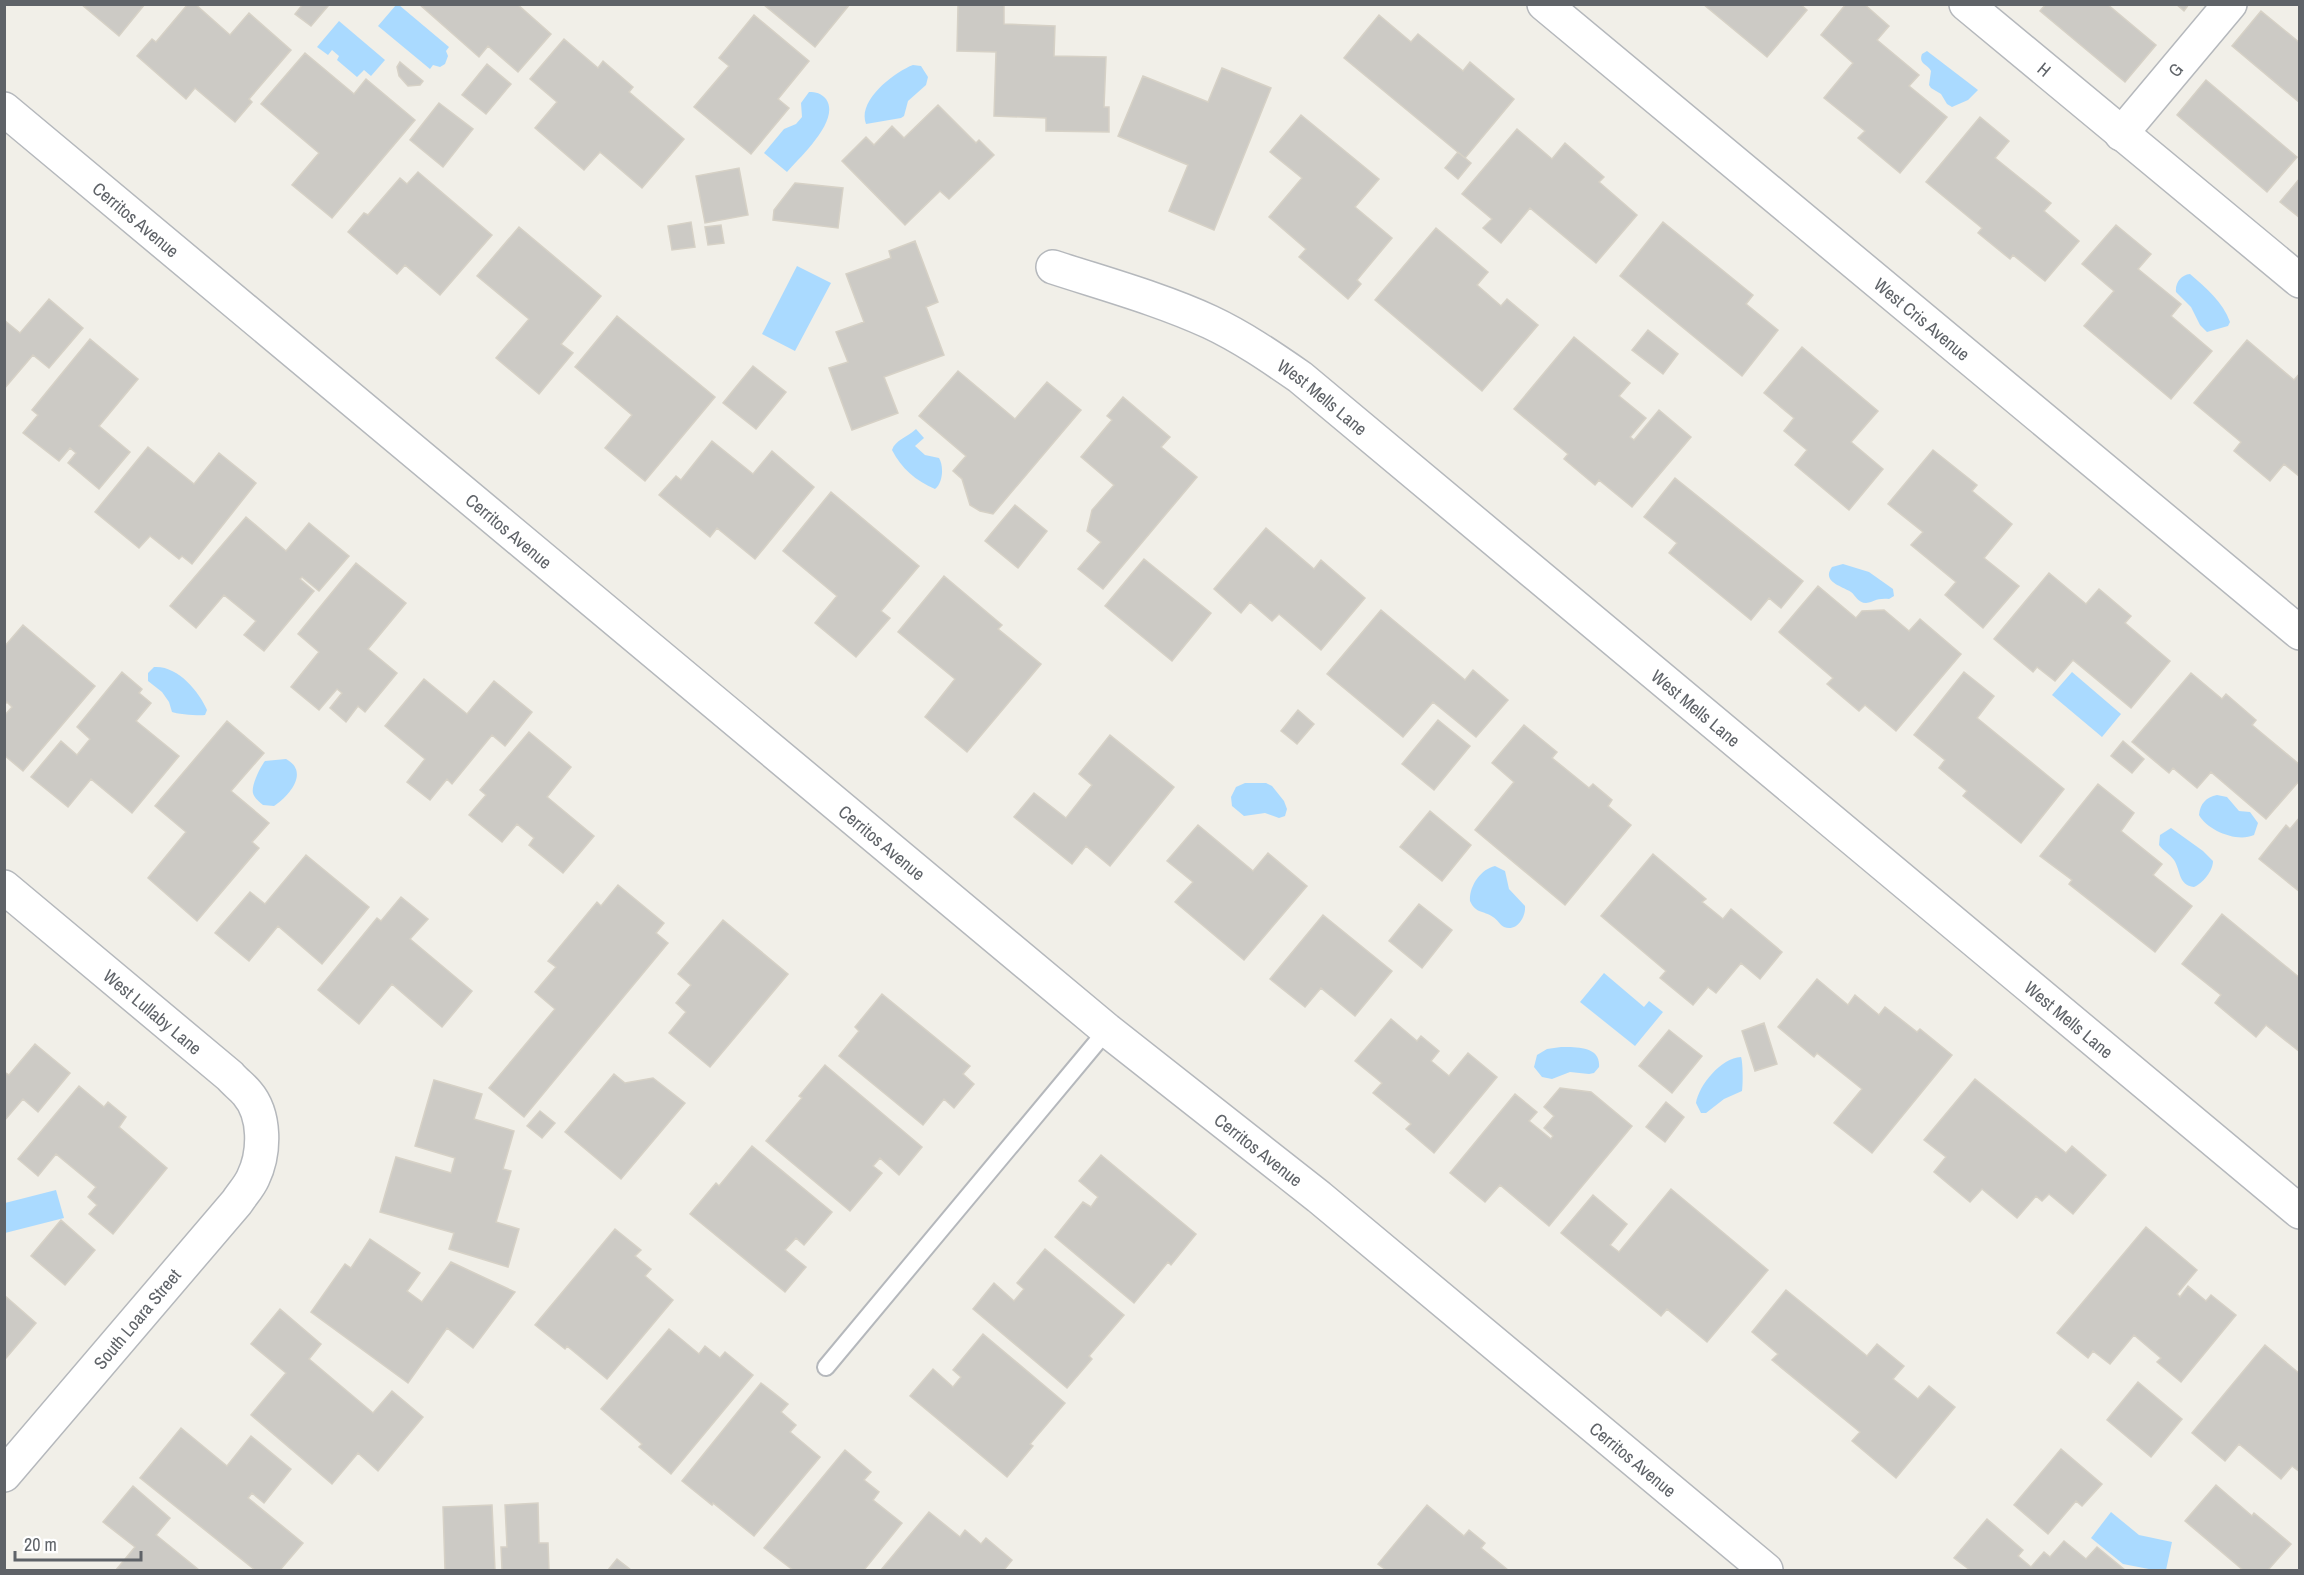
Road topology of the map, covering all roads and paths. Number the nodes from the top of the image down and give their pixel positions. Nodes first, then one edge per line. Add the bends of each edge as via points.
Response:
1 (1544, 4) edge
2 (1966, 4) edge
3 (2230, 4) edge
4 (4, 109) edge
5 (2121, 134) junction
6 (1053, 267) dead end
7 (2300, 282) edge
8 (2300, 633) edge
9 (4, 887) edge
10 (1107, 1030) junction
11 (260, 1156) joint
12 (2300, 1212) edge
13 (826, 1367) dead end
14 (4, 1475) edge
15 (1766, 1570) edge

1 - 8 street, West Cris Avenue
2 - 5 street, H
3 - 5 street, G
4 - 10 street, Cerritos Avenue
5 - 7 street, H
6 - 12 street, West Mells Lane via 1209,322 1300,377
9 - 11 street, West Lullaby Lane via 248,1094 258,1113
10 - 13 lane
10 - 15 street, Cerritos Avenue via 1319,1197
11 - 14 street, South Loara Street via 252,1179 237,1202

